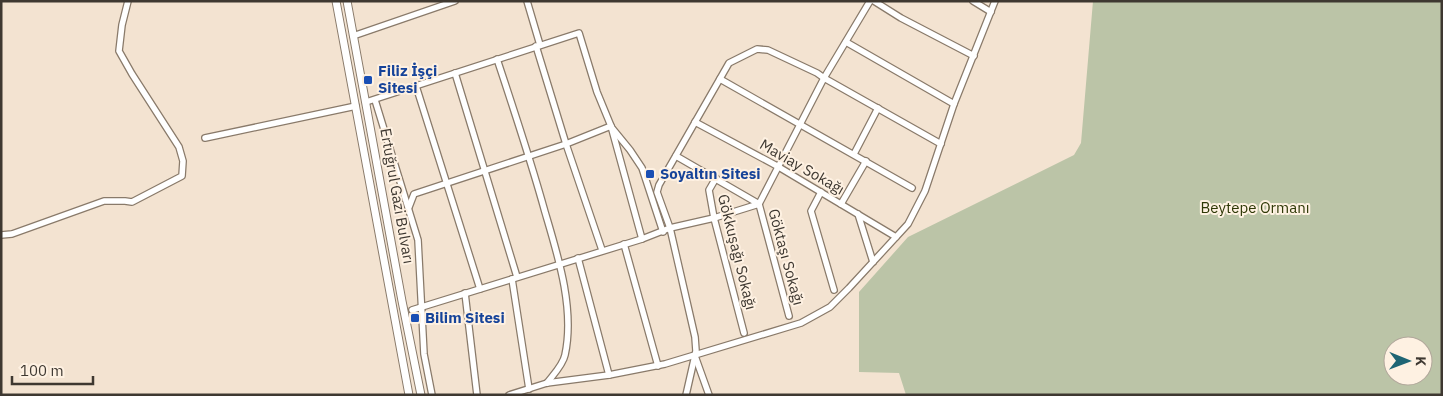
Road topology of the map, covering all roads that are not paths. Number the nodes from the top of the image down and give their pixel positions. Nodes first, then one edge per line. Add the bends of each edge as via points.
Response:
1 (128, 1) edge
2 (336, 1) edge
3 (347, 1) edge
4 (455, 1) edge
5 (527, 1) edge
6 (870, 1) edge
7 (874, 1) edge
8 (972, 1) edge
9 (994, 1) edge
10 (991, 12) junction
11 (353, 36) junction
12 (846, 42) junction
13 (538, 46) junction
14 (974, 56) junction
15 (497, 59) junction
16 (455, 73) junction
17 (824, 78) junction
18 (720, 79) junction
19 (416, 86) junction
20 (374, 100) junction
21 (366, 102) junction
22 (954, 104) junction
23 (356, 106) junction
24 (878, 108) junction
25 (695, 122) junction
26 (800, 123) junction
27 (610, 126) junction
28 (205, 138) dead end
29 (566, 144) junction
30 (941, 144) junction
31 (854, 154) junction
32 (529, 156) junction
33 (676, 156) junction
34 (866, 162) junction
35 (777, 166) junction
36 (484, 170) junction
37 (716, 178) junction
38 (446, 182) junction
39 (912, 188) dead end
40 (821, 192) junction
41 (758, 204) junction
42 (841, 204) junction
43 (409, 207) junction
44 (858, 214) junction
45 (714, 218) junction
46 (670, 228) junction
47 (663, 232) junction
48 (1, 235) edge
49 (896, 237) junction
50 (642, 239) junction
51 (624, 244) junction
52 (602, 250) junction
53 (578, 258) junction
54 (873, 262) junction
55 (560, 264) junction
56 (514, 278) junction
57 (480, 289) junction
58 (834, 290) dead end
59 (465, 293) junction
60 (402, 301) junction
61 (422, 308) junction
62 (412, 310) junction
63 (789, 316) dead end
64 (406, 325) junction
65 (744, 332) dead end
66 (694, 356) junction
67 (658, 366) junction
68 (609, 375) junction
69 (547, 383) junction
70 (529, 389) junction
71 (409, 395) edge
72 (421, 395) edge
73 (432, 395) edge
74 (477, 395) edge
75 (509, 395) edge
76 (686, 395) edge
77 (709, 395) edge

1 - 48 street via 119,51 179,147 183,161 182,176 132,202 104,201
2 - 23 main road, Ertuğrul Gazi Bulvarı
3 - 11 main road, Ertuğrul Gazi Bulvarı
4 - 11 street
5 - 13 street
6 - 12 street
7 - 14 street
8 - 10 street
9 - 10 street
10 - 14 street
11 - 21 main road, Ertuğrul Gazi Bulvarı
12 - 17 street
12 - 22 street
13 - 15 street
13 - 27 street via 579,33
13 - 29 street
14 - 22 street
15 - 16 street
15 - 32 street
16 - 19 street
16 - 36 street
17 - 18 street via 768,50 757,49 729,62
17 - 24 street
17 - 26 street
18 - 25 street
18 - 26 street
19 - 20 street
19 - 38 street
20 - 21 street
20 - 43 street
21 - 60 main road, Ertuğrul Gazi Bulvarı
22 - 30 street
23 - 28 street
23 - 71 main road, Ertuğrul Gazi Bulvarı
24 - 30 street
24 - 31 street
25 - 33 street
25 - 35 street, Maviay Sokağı
26 - 31 street
26 - 35 street
27 - 29 street
27 - 47 street via 642,168
27 - 50 street
29 - 32 street
29 - 52 street
30 - 49 street via 925,191 908,224
31 - 34 street
32 - 36 street
32 - 55 street
33 - 37 street
33 - 46 street via 657,192
34 - 39 street
34 - 42 street
35 - 40 street, Maviay Sokağı
35 - 41 street
36 - 38 street
36 - 56 street
37 - 41 street
37 - 45 street, Gökkuşağı Sokağı via 709,190
38 - 43 street via 414,194
38 - 57 street
40 - 42 street, Maviay Sokağı
40 - 58 street via 811,210
41 - 45 street
41 - 63 street, Göktaşı Sokağı
42 - 44 street, Maviay Sokağı
43 - 61 street via 418,240
44 - 49 street, Maviay Sokağı
44 - 54 street
45 - 46 street
45 - 65 street, Gökkuşağı Sokağı
46 - 47 street
46 - 66 street via 694,337
47 - 50 street
49 - 54 street
50 - 51 street
51 - 52 street
51 - 67 street
52 - 53 street
53 - 55 street
53 - 68 street
54 - 66 street via 830,307 808,320
55 - 56 street
55 - 69 street via 568,330 565,357
56 - 57 street
56 - 70 street
57 - 59 street
59 - 61 street
59 - 74 street
60 - 62 street
60 - 64 main road, Ertuğrul Gazi Bulvarı
61 - 62 street
61 - 73 street via 424,354
62 - 64 street
64 - 72 main road, Ertuğrul Gazi Bulvarı
66 - 67 street
66 - 76 street
66 - 77 street
67 - 68 street
68 - 69 street
69 - 70 street
70 - 75 street

